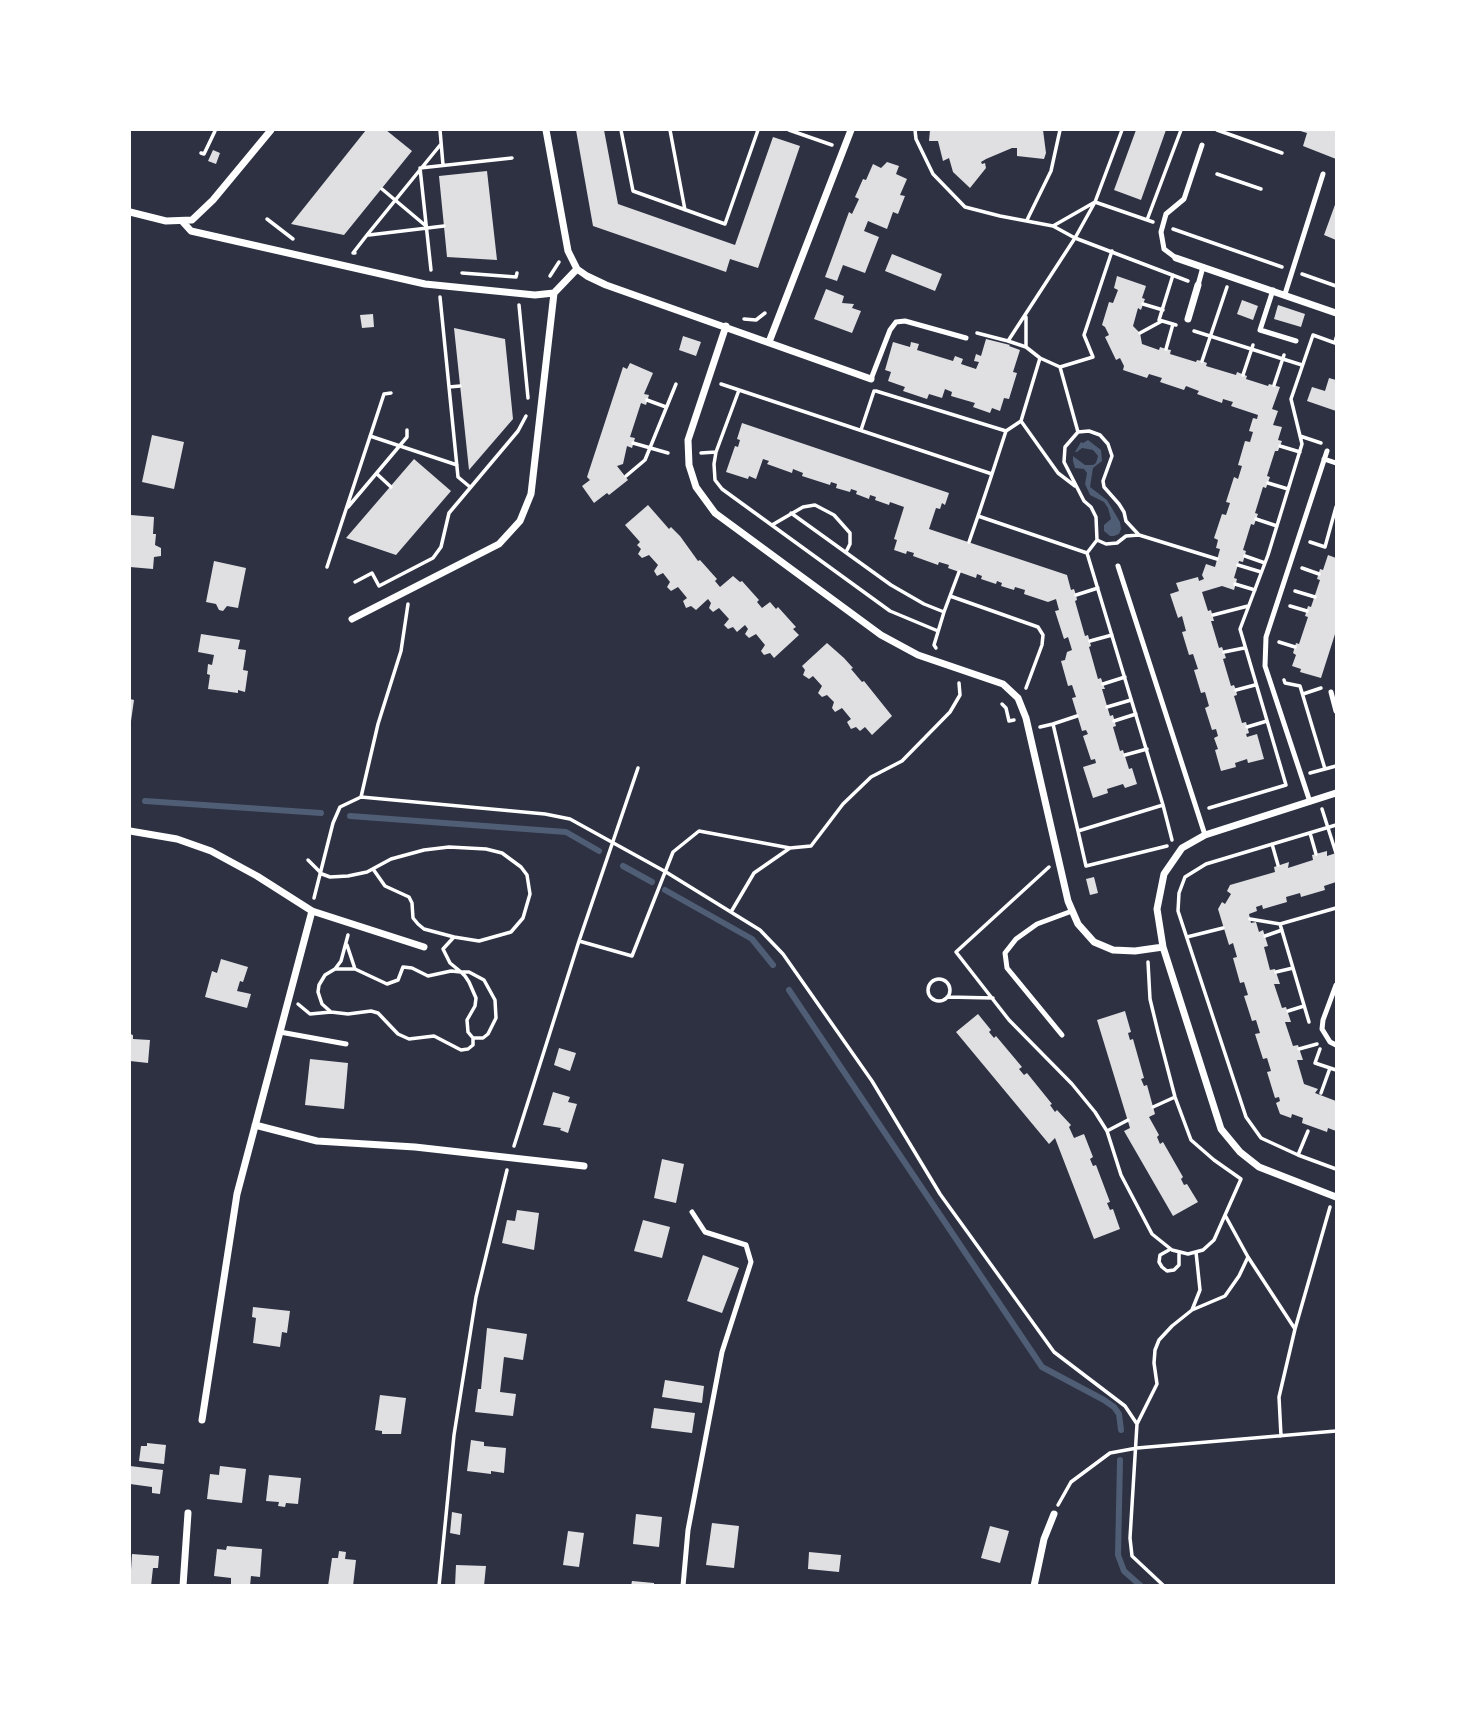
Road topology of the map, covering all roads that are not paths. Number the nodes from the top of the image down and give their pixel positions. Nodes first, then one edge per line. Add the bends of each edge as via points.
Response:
1 (271, 130) edge
2 (546, 130) edge
3 (851, 130) edge
4 (1202, 145) dead end
5 (1324, 174) dead end
6 (130, 212) edge
7 (182, 221) junction
8 (1177, 258) joint
9 (1203, 267) junction
10 (577, 269) junction
11 (1198, 285) joint
12 (1273, 290) junction
13 (554, 293) junction
14 (1285, 294) junction
15 (1336, 313) edge
16 (1188, 319) dead end
17 (726, 327) junction
18 (969, 340) road end
19 (1296, 341) dead end
20 (769, 342) junction
21 (875, 379) joint
22 (1327, 451) dead end
23 (1324, 459) junction
24 (1336, 463) edge
25 (1118, 566) dead end
26 (352, 619) dead end
27 (1331, 692) dead end
28 (1336, 711) edge
29 (1336, 793) edge
30 (1310, 803) junction
31 (130, 831) edge
32 (1205, 835) junction
33 (312, 911) junction
34 (1072, 911) junction
35 (424, 947) dead end
36 (1163, 947) junction
37 (1336, 985) edge
38 (280, 1032) junction
39 (1062, 1035) dead end
40 (346, 1044) dead end
41 (1336, 1045) edge
42 (255, 1125) junction
43 (584, 1166) dead end
44 (1336, 1197) edge
45 (692, 1212) dead end
46 (202, 1420) dead end
47 (188, 1513) dead end
48 (1054, 1514) road end
49 (183, 1586) edge
50 (683, 1586) edge
51 (1034, 1586) edge

1 - 7 street via 213,200 192,220
2 - 10 street via 568,250
3 - 20 street
4 - 8 lane via 1184,199 1166,214 1161,232 1164,249
5 - 14 lane
6 - 7 street
7 - 13 street via 191,231 425,284
8 - 9 street
9 - 11 lane
9 - 12 street
10 - 13 street
10 - 17 street via 606,285
11 - 16 street
12 - 14 street
12 - 19 lane via 1260,330
13 - 26 street via 531,494 520,521 499,544
14 - 15 street
17 - 20 street
17 - 34 street via 688,440 696,487 715,513 881,635 918,655 1003,684 1018,698
18 - 21 lane via 897,322 890,330
20 - 21 street
22 - 23 lane
23 - 24 lane
23 - 30 lane via 1266,637 1265,666
25 - 32 lane
27 - 28 lane
29 - 30 street
30 - 32 street
31 - 33 street via 211,851
32 - 36 street via 1182,848 1164,874 1157,909
33 - 35 street
33 - 38 street
34 - 36 street via 1094,942 1113,950
34 - 39 lane via 1037,925 1005,953 1007,968
36 - 44 street via 1221,1129 1259,1167
37 - 41 lane via 1322,1029
38 - 40 lane
38 - 42 street
42 - 43 street via 317,1141
42 - 46 street via 237,1194
45 - 50 lane via 705,1232 746,1245 751,1262 722,1352 688,1530
47 - 49 street
48 - 51 street

